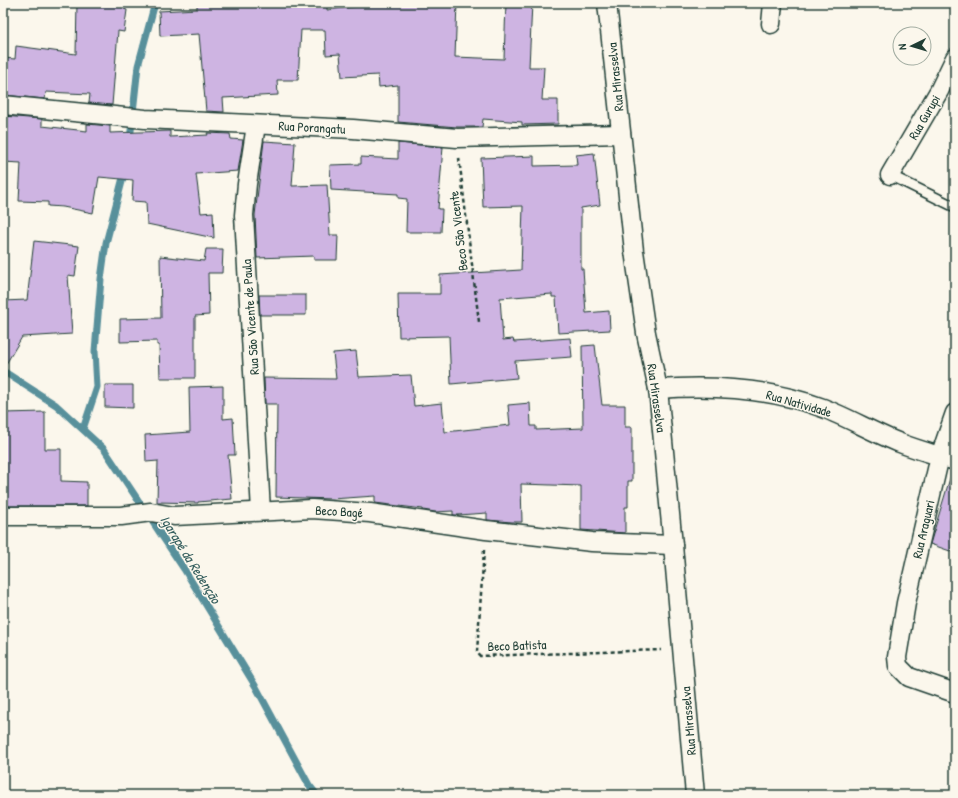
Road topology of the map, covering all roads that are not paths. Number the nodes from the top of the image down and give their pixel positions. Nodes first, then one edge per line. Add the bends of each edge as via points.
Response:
1 (607, 3) edge
2 (773, 3) edge
3 (771, 24) dead end
4 (955, 58) edge
5 (3, 105) edge
6 (256, 124) junction
7 (621, 134) junction
8 (890, 175) joint
9 (955, 207) edge
10 (658, 389) junction
11 (955, 413) edge
12 (948, 459) edge
13 (261, 511) junction
14 (3, 516) edge
15 (673, 545) junction
16 (955, 693) edge
17 (694, 795) edge

1 - 7 street, Rua Mirasselva
2 - 3 street
4 - 8 street, Rua Gurupi via 939,91
5 - 6 street, Rua Porangatu via 145,119
6 - 7 street, Rua Porangatu via 457,138
6 - 13 street, Rua São Vicente de Paula via 244,215
7 - 10 street, Rua Mirasselva via 646,334
8 - 9 lane
10 - 12 street, Rua Natividade via 724,388 790,398 823,408 900,443
10 - 15 street, Rua Mirasselva
11 - 12 street, Rua Araguari
12 - 16 street, Rua Araguari via 906,603 897,647 898,666 901,672 908,677
13 - 14 street, Beco Bagé via 174,516 151,512 121,516
13 - 15 street, Beco Bagé via 312,509 370,513 592,542
15 - 17 street, Rua Mirasselva

